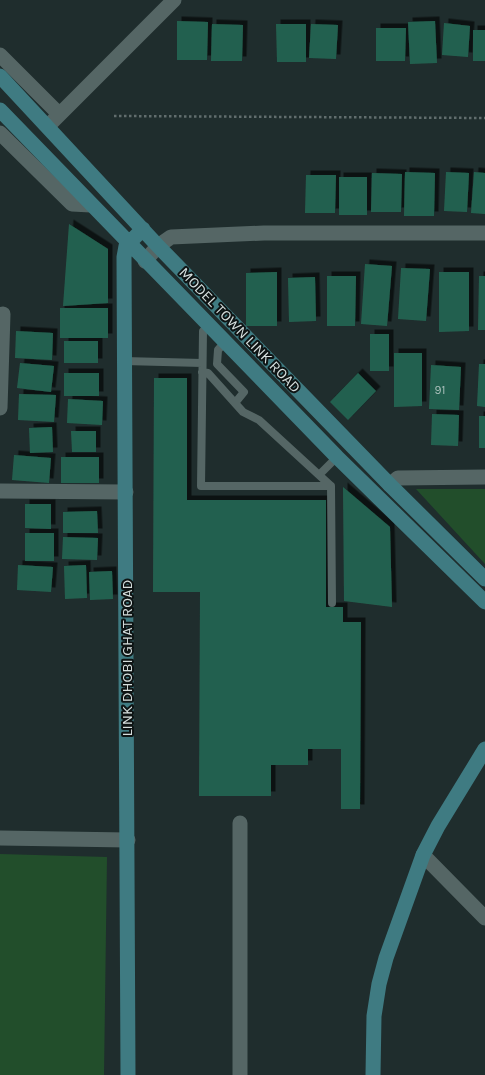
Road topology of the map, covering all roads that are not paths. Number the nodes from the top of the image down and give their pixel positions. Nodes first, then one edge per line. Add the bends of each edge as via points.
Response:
1 (174, 0) edge
2 (0, 55) edge
3 (12, 67) edge
4 (0, 110) edge
5 (59, 114) junction
6 (16, 126) junction
7 (48, 126) junction
8 (2, 140) edge
9 (91, 205) junction
10 (142, 229) junction
11 (485, 233) edge
12 (129, 243) junction
13 (158, 246) junction
14 (145, 261) junction
15 (2, 314) dead end
16 (209, 325) junction
17 (225, 342) junction
18 (124, 361) junction
19 (202, 363) junction
20 (202, 372) junction
21 (235, 403) junction
22 (0, 408) edge
23 (337, 457) junction
24 (319, 475) junction
25 (485, 477) edge
26 (390, 485) junction
27 (331, 486) junction
28 (0, 491) edge
29 (126, 492) junction
30 (485, 579) edge
31 (485, 602) edge
32 (332, 603) dead end
33 (485, 749) edge
34 (240, 823) dead end
35 (0, 838) edge
36 (128, 840) junction
37 (423, 855) junction
38 (485, 918) edge
39 (128, 1075) edge
40 (240, 1075) edge
41 (373, 1075) edge

1 - 5 street
2 - 3 street
3 - 5 street
3 - 7 main road, MODEL TOWN LINK ROAD
4 - 6 main road, MODEL TOWN LINK ROAD
5 - 7 street
6 - 8 street
6 - 9 main road, MODEL TOWN LINK ROAD
7 - 10 main road, MODEL TOWN LINK ROAD
8 - 9 street via 72,204
9 - 12 main road, MODEL TOWN LINK ROAD
10 - 12 main road
10 - 13 main road, MODEL TOWN LINK ROAD
11 - 13 street via 264,233 171,237
12 - 14 main road, MODEL TOWN LINK ROAD
12 - 18 main road, LINK DHOBI GHAT ROAD via 124,257
13 - 14 street
13 - 26 main road, MODEL TOWN LINK ROAD
14 - 16 main road, MODEL TOWN LINK ROAD
15 - 22 street
16 - 17 main road, MODEL TOWN LINK ROAD
16 - 19 lane via 203,332
17 - 21 lane via 218,350 217,364 244,392
17 - 23 main road, MODEL TOWN LINK ROAD
18 - 19 lane
18 - 29 main road, LINK DHOBI GHAT ROAD
19 - 20 lane
20 - 21 lane via 208,373
20 - 27 lane via 201,486
21 - 24 lane via 243,412 259,420
23 - 24 lane
23 - 31 main road, MODEL TOWN LINK ROAD
24 - 27 lane
25 - 26 street via 398,478
26 - 30 main road, MODEL TOWN LINK ROAD
27 - 32 lane
28 - 29 street
29 - 36 main road, LINK DHOBI GHAT ROAD
33 - 37 main road
34 - 40 street
35 - 36 street
36 - 39 main road, LINK DHOBI GHAT ROAD
37 - 38 street
37 - 41 main road via 379,984 374,1016

